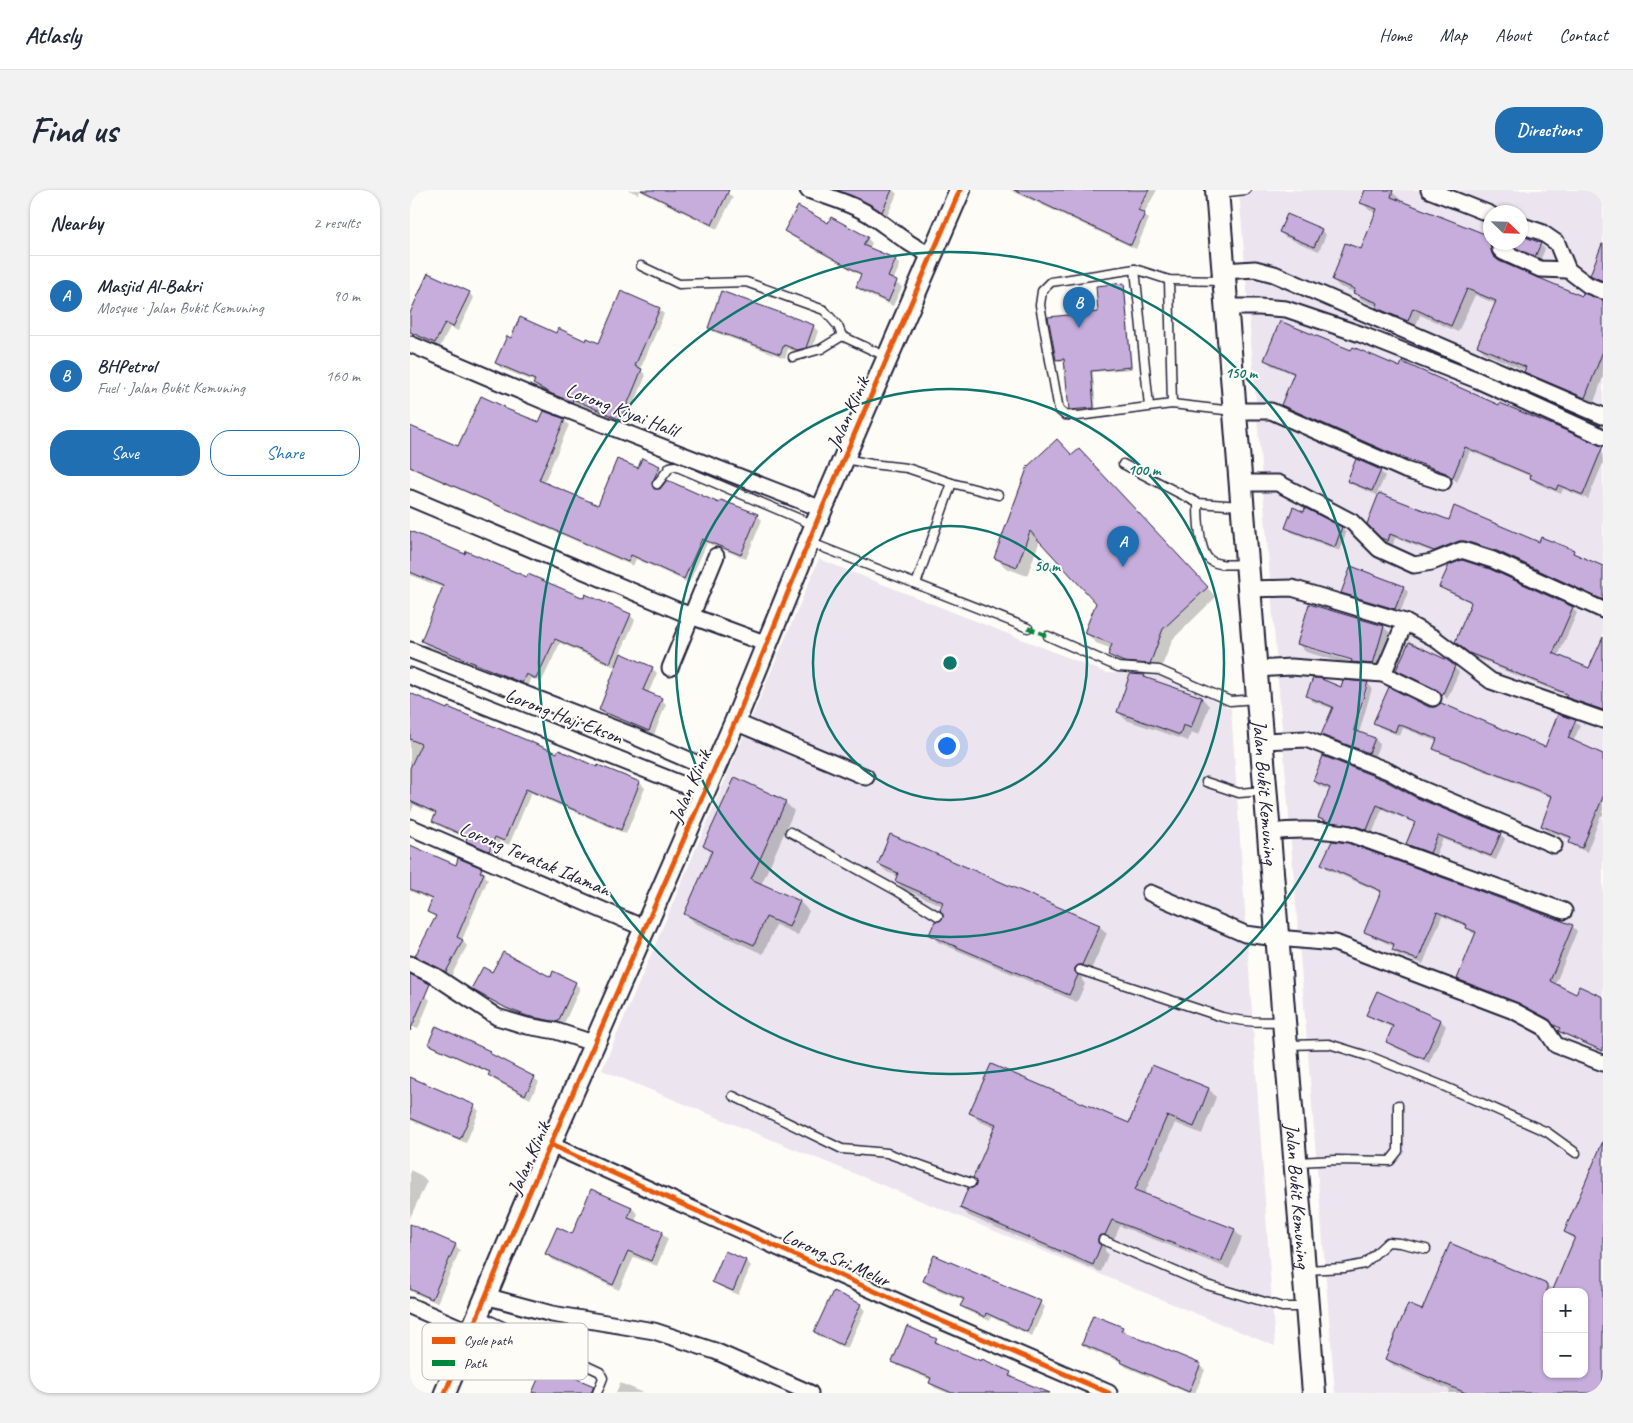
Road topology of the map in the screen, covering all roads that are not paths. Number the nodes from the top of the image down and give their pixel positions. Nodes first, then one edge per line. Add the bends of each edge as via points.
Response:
1 (808, 190) edge
2 (960, 190) edge
3 (1246, 190) edge
4 (1429, 190) edge
5 (1217, 191) edge
6 (1483, 211) edge
7 (1528, 228) edge
8 (1501, 250) edge
9 (932, 256) junction
10 (641, 266) dead end
11 (1135, 269) junction
12 (1568, 270) junction
13 (1224, 276) junction
14 (1169, 280) junction
15 (1603, 291) edge
16 (1226, 307) junction
17 (842, 336) junction
18 (410, 344) edge
19 (793, 357) dead end
20 (888, 358) junction
21 (1172, 404) junction
22 (1149, 406) junction
23 (1235, 411) junction
24 (1603, 416) edge
25 (1603, 437) edge
26 (844, 458) junction
27 (1123, 464) dead end
28 (1443, 482) dead end
29 (952, 483) junction
30 (1241, 483) junction
31 (657, 484) dead end
32 (998, 495) dead end
33 (410, 498) edge
34 (1198, 503) junction
35 (1243, 506) junction
36 (815, 526) junction
37 (716, 556) dead end
38 (1247, 564) junction
39 (916, 584) junction
40 (1249, 589) junction
41 (1603, 610) edge
42 (691, 616) junction
43 (1405, 622) junction
44 (1028, 628) dead end
45 (1048, 636) dead end
46 (767, 644) junction
47 (410, 650) edge
48 (670, 668) dead end
49 (1256, 669) junction
50 (1382, 674) junction
51 (410, 676) edge
52 (1432, 698) dead end
53 (1258, 699) junction
54 (1603, 720) edge
55 (735, 722) junction
56 (1262, 741) junction
57 (714, 771) junction
58 (866, 777) dead end
59 (1206, 782) dead end
60 (1266, 791) junction
61 (704, 794) junction
62 (410, 827) edge
63 (790, 832) dead end
64 (1269, 832) junction
65 (1554, 845) dead end
66 (1150, 893) dead end
67 (1564, 911) dead end
68 (938, 916) dead end
69 (644, 928) junction
70 (1277, 938) junction
71 (410, 964) edge
72 (1080, 970) dead end
73 (1284, 1021) junction
74 (596, 1044) junction
75 (1286, 1046) junction
76 (1603, 1063) edge
77 (733, 1096) dead end
78 (1398, 1105) dead end
79 (551, 1145) junction
80 (1576, 1153) dead end
81 (1295, 1162) junction
82 (971, 1183) dead end
83 (1103, 1240) dead end
84 (1426, 1249) dead end
85 (1304, 1270) junction
86 (410, 1306) edge
87 (1307, 1307) junction
88 (478, 1314) junction
89 (474, 1323) edge
90 (497, 1323) edge
91 (588, 1366) edge
92 (450, 1380) edge
93 (445, 1393) edge
94 (596, 1393) edge
95 (810, 1393) edge
96 (1109, 1393) edge
97 (1314, 1393) edge

1 - 9 street via 869,215
2 - 9 street, Jalan Klinik
3 - 5 lane
4 - 6 street
5 - 13 main road, Jalan Bukit Kemuning
7 - 12 street via 1558,243
8 - 12 street via 1540,269
9 - 20 street, Jalan Klinik
10 - 17 lane via 679,284 746,282 824,310
11 - 14 lane
11 - 22 lane
11 - 22 lane via 1051,282 1042,291 1040,306 1059,410 1065,415 1078,416
12 - 15 street via 1588,285
13 - 14 lane
13 - 16 main road, Jalan Bukit Kemuning
13 - 24 street via 1255,269 1274,274
14 - 21 lane
16 - 23 main road, Jalan Bukit Kemuning
16 - 25 street via 1286,309 1360,334 1477,380
17 - 19 lane via 821,349
17 - 20 lane
18 - 36 street, Lorong Kiyai Halil via 544,401
20 - 26 street, Jalan Klinik
21 - 22 lane
21 - 23 lane
23 - 28 street via 1271,411 1405,470
23 - 30 main road, Jalan Bukit Kemuning
26 - 29 lane via 907,468
26 - 36 street, Jalan Klinik
27 - 34 lane
29 - 32 lane
29 - 39 lane
30 - 35 main road, Jalan Bukit Kemuning
30 - 41 street via 1278,483 1352,522 1379,549 1414,565 1432,562 1462,550 1493,560
31 - 36 lane via 670,467 675,466
33 - 42 street
34 - 35 lane
34 - 38 lane via 1200,530 1205,553 1210,560 1220,564
35 - 38 main road, Jalan Bukit Kemuning
36 - 39 lane
36 - 46 street, Jalan Klinik
37 - 42 street
38 - 40 main road, Jalan Bukit Kemuning
39 - 44 lane
40 - 43 street via 1292,588
40 - 49 main road, Jalan Bukit Kemuning
42 - 46 street
42 - 48 street
43 - 50 street
43 - 54 street via 1434,638 1491,681
45 - 53 lane via 1118,666 1159,670 1230,701
46 - 55 street, Jalan Klinik
47 - 57 street via 629,734
49 - 50 street via 1291,667
49 - 53 main road, Jalan Bukit Kemuning
50 - 52 street
51 - 61 street, Lorong Haji Ekson
53 - 56 main road, Jalan Bukit Kemuning
55 - 57 street, Jalan Klinik
55 - 58 street
56 - 60 main road, Jalan Bukit Kemuning
56 - 65 street via 1306,739 1388,771 1419,788
57 - 61 street, Jalan Klinik
59 - 60 lane via 1239,793
60 - 64 main road, Jalan Bukit Kemuning
61 - 69 street, Jalan Klinik
62 - 69 street, Lorong Teratak Idaman
63 - 68 lane
64 - 67 street via 1299,829 1350,834
64 - 70 main road, Jalan Bukit Kemuning
66 - 70 street via 1245,934
69 - 74 street, Jalan Klinik
70 - 73 main road, Jalan Bukit Kemuning
70 - 76 street via 1335,942 1514,1010 1544,1027 1556,1045
71 - 74 street via 497,1017
72 - 73 lane via 1231,1020
73 - 75 main road, Jalan Bukit Kemuning
74 - 79 street, Jalan Klinik
75 - 80 lane via 1329,1044 1374,1058 1547,1132
75 - 81 main road, Jalan Bukit Kemuning
77 - 82 lane via 842,1149 888,1153
78 - 81 lane via 1398,1151 1390,1161
79 - 88 street, Jalan Klinik
79 - 96 street, Lorong Sri Melur via 922,1314
81 - 85 main road, Jalan Bukit Kemuning
83 - 87 lane via 1207,1285 1282,1307
84 - 85 lane via 1388,1242 1364,1264
85 - 87 main road, Jalan Bukit Kemuning
86 - 88 street
87 - 97 main road, Jalan Bukit Kemuning
88 - 89 street, Jalan Klinik
88 - 90 lane
88 - 95 street via 552,1314 654,1331 715,1351
91 - 94 lane via 600,1372 603,1378
92 - 93 street, Jalan Klinik

